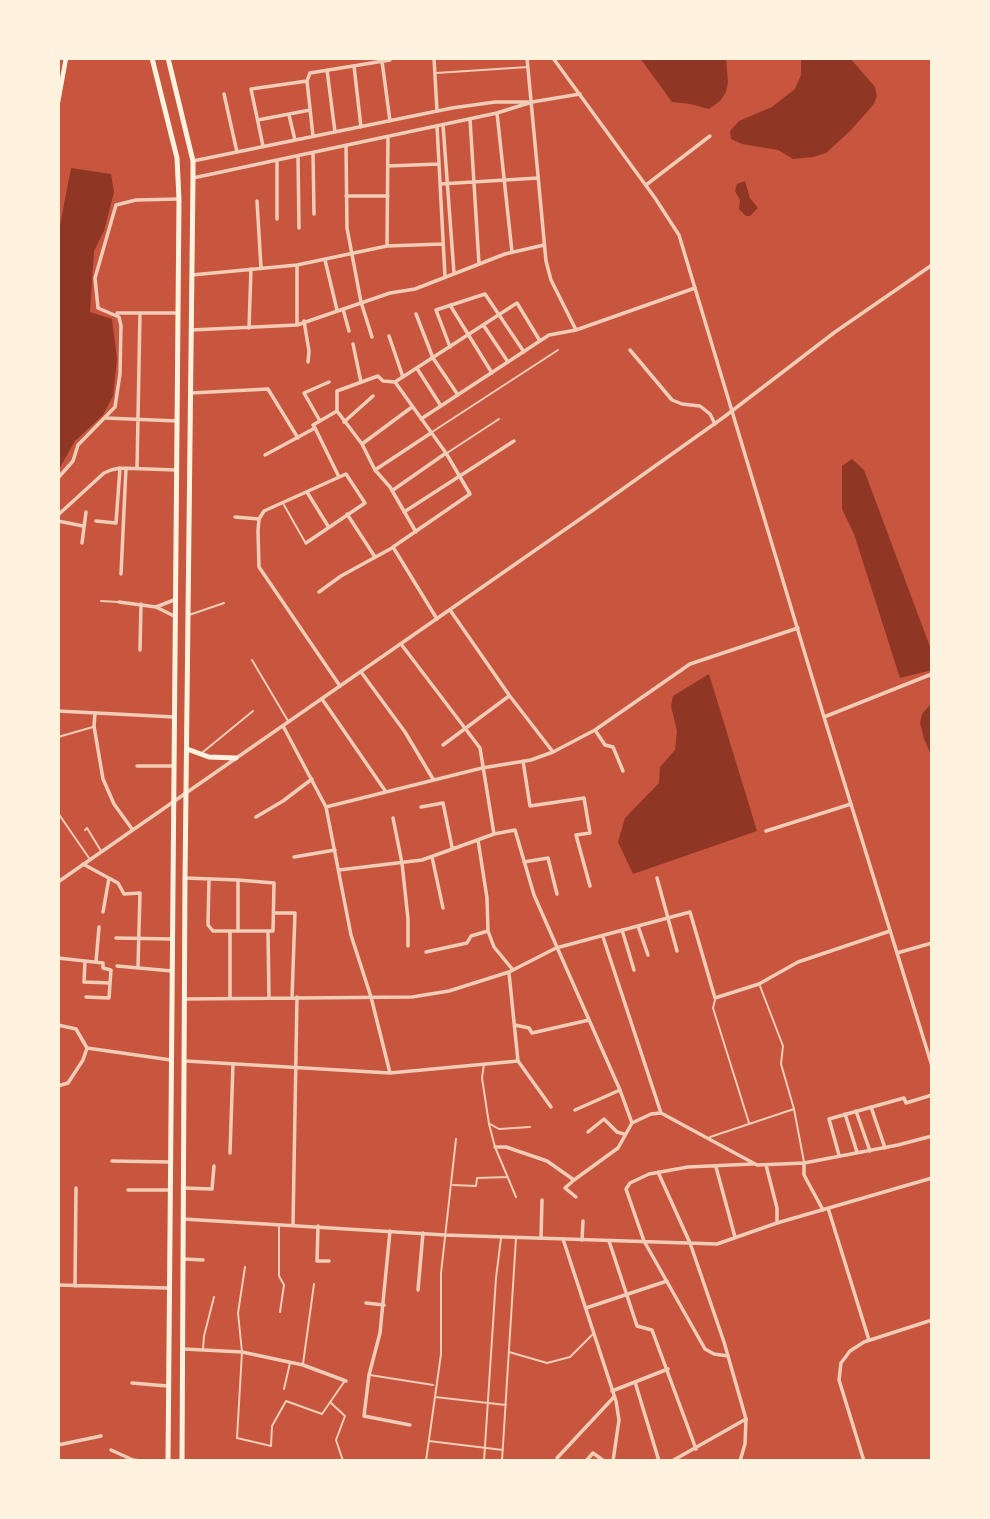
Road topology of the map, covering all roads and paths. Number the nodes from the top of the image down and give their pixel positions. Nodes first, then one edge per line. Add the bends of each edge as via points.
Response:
1 (66, 58) edge
2 (152, 58) edge
3 (168, 58) edge
4 (434, 58) edge
5 (527, 58) edge
6 (553, 58) edge
7 (390, 60) dead end
8 (382, 61) junction
9 (354, 66) junction
10 (528, 67) junction
11 (327, 70) junction
12 (435, 73) junction
13 (307, 81) junction
14 (224, 94) dead end
15 (580, 94) junction
16 (58, 102) edge
17 (532, 102) junction
18 (310, 110) junction
19 (438, 111) junction
20 (497, 113) junction
21 (289, 114) junction
22 (470, 119) junction
23 (258, 120) junction
24 (390, 121) junction
25 (443, 125) junction
26 (437, 126) junction
27 (361, 127) junction
28 (335, 132) junction
29 (313, 136) junction
30 (710, 136) dead end
31 (388, 137) junction
32 (295, 140) junction
33 (263, 146) junction
34 (346, 146) junction
35 (237, 152) junction
36 (313, 153) junction
37 (298, 156) junction
38 (277, 160) junction
39 (193, 161) junction
40 (439, 164) junction
41 (388, 166) junction
42 (193, 178) junction
43 (538, 178) junction
44 (504, 179) junction
45 (474, 181) junction
46 (447, 183) junction
47 (440, 184) junction
48 (646, 185) junction
49 (346, 196) junction
50 (387, 196) junction
51 (179, 199) junction
52 (257, 201) dead end
53 (314, 214) dead end
54 (277, 219) dead end
55 (299, 228) dead end
56 (443, 244) junction
57 (387, 246) junction
58 (544, 246) junction
59 (512, 253) junction
60 (352, 254) junction
61 (325, 260) junction
62 (479, 264) junction
63 (297, 265) junction
64 (932, 265) edge
65 (261, 268) junction
66 (251, 269) junction
67 (454, 274) junction
68 (192, 275) junction
69 (445, 277) junction
70 (695, 288) junction
71 (362, 302) junction
72 (450, 305) junction
73 (343, 308) junction
74 (337, 310) junction
75 (114, 313) junction
76 (140, 313) junction
77 (178, 313) junction
78 (416, 314) dead end
79 (498, 315) junction
80 (304, 321) junction
81 (297, 325) junction
82 (483, 325) junction
83 (248, 328) junction
84 (191, 330) junction
85 (576, 330) junction
86 (349, 331) dead end
87 (469, 335) junction
88 (389, 336) dead end
89 (372, 337) dead end
90 (540, 341) junction
91 (353, 344) dead end
92 (450, 347) junction
93 (558, 350) dead end
94 (629, 350) dead end
95 (524, 352) junction
96 (433, 358) junction
97 (308, 362) dead end
98 (508, 362) junction
99 (417, 369) junction
100 (492, 373) junction
101 (403, 377) junction
102 (329, 382) dead end
103 (361, 382) junction
104 (395, 382) junction
105 (191, 393) junction
106 (458, 395) junction
107 (373, 396) dead end
108 (441, 406) junction
109 (412, 407) junction
110 (733, 410) junction
111 (337, 411) junction
112 (106, 418) junction
113 (139, 418) junction
114 (421, 419) junction
115 (499, 419) dead end
116 (177, 421) junction
117 (320, 421) junction
118 (344, 422) junction
119 (715, 424) junction
120 (315, 428) junction
121 (431, 433) junction
122 (298, 438) junction
123 (514, 441) dead end
124 (362, 444) junction
125 (446, 453) junction
126 (265, 456) dead end
127 (120, 468) junction
128 (126, 468) junction
129 (137, 468) junction
130 (177, 470) junction
131 (375, 470) junction
132 (459, 475) junction
133 (339, 477) junction
134 (58, 478) edge
135 (392, 491) junction
136 (307, 492) junction
137 (283, 504) junction
138 (86, 512) dead end
139 (404, 512) junction
140 (347, 514) junction
141 (58, 515) edge
142 (235, 517) dead end
143 (259, 519) junction
144 (58, 521) edge
145 (96, 521) dead end
146 (176, 523) junction
147 (190, 523) junction
148 (84, 526) junction
149 (328, 526) junction
150 (416, 532) junction
151 (82, 543) dead end
152 (306, 543) joint
153 (393, 547) junction
154 (375, 557) junction
155 (121, 574) dead end
156 (319, 592) dead end
157 (174, 600) junction
158 (101, 601) dead end
159 (119, 602) joint
160 (224, 603) dead end
161 (141, 604) junction
162 (156, 607) junction
163 (450, 610) junction
164 (189, 615) junction
165 (174, 616) junction
166 (437, 619) junction
167 (798, 628) junction
168 (401, 645) junction
169 (140, 650) dead end
170 (252, 660) dead end
171 (361, 673) junction
172 (932, 674) edge
173 (340, 686) junction
174 (509, 695) junction
175 (322, 699) junction
176 (58, 711) edge
177 (253, 711) dead end
178 (95, 713) junction
179 (174, 717) junction
180 (824, 717) junction
181 (288, 722) junction
182 (94, 726) junction
183 (283, 726) junction
184 (465, 729) junction
185 (595, 730) junction
186 (58, 737) edge
187 (443, 745) dead end
188 (187, 750) junction
189 (553, 752) junction
190 (200, 755) junction
191 (236, 758) junction
192 (523, 761) junction
193 (137, 766) dead end
194 (173, 766) junction
195 (482, 768) junction
196 (623, 771) dead end
197 (313, 779) junction
198 (433, 779) junction
199 (386, 792) junction
200 (186, 793) junction
201 (174, 801) junction
202 (851, 804) junction
203 (326, 807) junction
204 (421, 807) dead end
205 (58, 813) edge
206 (256, 817) dead end
207 (393, 818) dead end
208 (132, 829) junction
209 (85, 830) dead end
210 (766, 831) dead end
211 (494, 834) junction
212 (478, 841) junction
213 (452, 847) junction
214 (335, 850) junction
215 (101, 851) junction
216 (294, 857) dead end
217 (432, 857) junction
218 (90, 859) junction
219 (524, 862) junction
220 (402, 863) junction
221 (83, 864) junction
222 (339, 870) junction
223 (109, 878) junction
224 (185, 878) junction
225 (657, 878) dead end
226 (209, 879) junction
227 (238, 880) junction
228 (58, 882) edge
229 (590, 887) dead end
230 (557, 894) dead end
231 (443, 908) dead end
232 (103, 912) dead end
233 (273, 913) junction
234 (668, 917) junction
235 (638, 926) junction
236 (99, 927) dead end
237 (622, 930) junction
238 (230, 931) junction
239 (237, 931) junction
240 (268, 931) junction
241 (488, 931) junction
242 (890, 931) junction
243 (603, 937) junction
244 (116, 938) dead end
245 (139, 939) junction
246 (172, 939) junction
247 (932, 943) edge
248 (408, 946) dead end
249 (556, 948) junction
250 (677, 951) dead end
251 (426, 952) dead end
252 (897, 953) junction
253 (648, 956) dead end
254 (58, 958) edge
255 (85, 961) junction
256 (96, 962) junction
257 (117, 967) dead end
258 (138, 967) junction
259 (635, 970) dead end
260 (172, 971) junction
261 (511, 971) junction
262 (110, 983) junction
263 (759, 984) junction
264 (86, 997) dead end
265 (371, 997) junction
266 (230, 998) junction
267 (269, 998) junction
268 (294, 998) junction
269 (715, 998) junction
270 (185, 999) junction
271 (589, 1020) junction
272 (58, 1025) edge
273 (515, 1025) junction
274 (87, 1048) junction
275 (171, 1060) junction
276 (518, 1061) junction
277 (185, 1062) junction
278 (484, 1063) junction
279 (233, 1064) junction
280 (932, 1066) edge
281 (297, 1067) junction
282 (390, 1073) junction
283 (58, 1086) edge
284 (620, 1090) junction
285 (932, 1095) edge
286 (551, 1107) dead end
287 (871, 1107) junction
288 (793, 1109) junction
289 (575, 1110) dead end
290 (856, 1111) junction
291 (661, 1114) junction
292 (845, 1114) junction
293 (632, 1123) junction
294 (749, 1123) junction
295 (489, 1124) junction
296 (530, 1127) dead end
297 (588, 1132) dead end
298 (624, 1134) junction
299 (932, 1136) edge
300 (705, 1138) junction
301 (456, 1139) dead end
302 (495, 1147) junction
303 (885, 1148) junction
304 (870, 1151) junction
305 (230, 1153) dead end
306 (858, 1153) junction
307 (839, 1155) junction
308 (112, 1161) dead end
309 (170, 1162) junction
310 (804, 1163) junction
311 (757, 1165) junction
312 (766, 1165) junction
313 (214, 1166) dead end
314 (716, 1167) junction
315 (659, 1172) junction
316 (508, 1177) junction
317 (932, 1178) edge
318 (574, 1180) junction
319 (452, 1185) junction
320 (76, 1188) dead end
321 (183, 1188) junction
322 (128, 1190) dead end
323 (170, 1190) junction
324 (516, 1197) dead end
325 (576, 1197) dead end
326 (542, 1200) dead end
327 (828, 1208) junction
328 (822, 1210) junction
329 (183, 1219) junction
330 (583, 1222) dead end
331 (777, 1223) junction
332 (279, 1224) junction
333 (293, 1225) junction
334 (318, 1226) junction
335 (390, 1231) junction
336 (423, 1233) junction
337 (445, 1235) junction
338 (502, 1237) junction
339 (516, 1237) junction
340 (736, 1237) junction
341 (541, 1238) junction
342 (563, 1239) junction
343 (582, 1240) junction
344 (609, 1241) junction
345 (644, 1241) junction
346 (690, 1243) junction
347 (181, 1259) junction
348 (203, 1260) dead end
349 (329, 1261) dead end
350 (245, 1267) dead end
351 (667, 1281) junction
352 (314, 1283) dead end
353 (58, 1285) edge
354 (75, 1286) junction
355 (168, 1288) junction
356 (418, 1290) dead end
357 (626, 1296) junction
358 (214, 1297) dead end
359 (366, 1303) dead end
360 (383, 1305) junction
361 (585, 1308) junction
362 (280, 1312) dead end
363 (932, 1320) edge
364 (593, 1334) junction
365 (869, 1340) junction
366 (181, 1349) junction
367 (203, 1350) junction
368 (508, 1351) junction
369 (242, 1352) junction
370 (728, 1356) junction
371 (291, 1362) junction
372 (303, 1365) junction
373 (668, 1369) junction
374 (369, 1375) junction
375 (345, 1381) joint
376 (635, 1382) junction
377 (132, 1383) dead end
378 (167, 1386) junction
379 (436, 1386) junction
380 (284, 1389) dead end
381 (612, 1391) junction
382 (434, 1396) junction
383 (614, 1397) junction
384 (330, 1402) junction
385 (488, 1404) junction
386 (506, 1405) junction
387 (746, 1419) junction
388 (410, 1425) dead end
389 (101, 1436) dead end
390 (428, 1441) junction
391 (58, 1445) edge
392 (485, 1448) junction
393 (696, 1449) junction
394 (111, 1450) dead end
395 (503, 1450) junction
396 (557, 1458) dead end
397 (140, 1461) edge
398 (168, 1461) edge
399 (182, 1461) edge
400 (343, 1461) edge
401 (426, 1461) edge
402 (484, 1461) edge
403 (502, 1461) edge
404 (586, 1461) edge
405 (604, 1461) edge
406 (613, 1461) edge
407 (659, 1461) edge
408 (672, 1461) edge
409 (740, 1461) edge
410 (864, 1461) edge

1 - 16 main road
2 - 51 main road via 177,158
3 - 39 main road
4 - 12 street
5 - 10 street
6 - 15 street
7 - 8 street
8 - 9 street
8 - 24 street
9 - 11 street
9 - 27 street
10 - 12 lane
10 - 17 street
11 - 13 street via 310,73
11 - 28 street
12 - 19 street
13 - 18 street
13 - 23 street via 251,89
14 - 35 street
15 - 17 street
15 - 48 street
17 - 19 street via 495,102
17 - 20 street
17 - 43 street
18 - 21 street
18 - 29 street
19 - 24 street
20 - 22 street
20 - 44 street
21 - 23 street
21 - 32 street
22 - 25 street
22 - 45 street
23 - 33 street
24 - 27 street
25 - 26 street
25 - 46 street
26 - 31 street
26 - 40 street
27 - 28 street
28 - 29 street
29 - 32 street
30 - 48 street
31 - 34 street
31 - 41 street
32 - 33 street
33 - 35 street
34 - 36 street
34 - 49 street
35 - 39 street
36 - 37 street
36 - 53 street
37 - 38 street
37 - 55 street
38 - 42 street
38 - 54 street
39 - 42 main road
40 - 41 street
40 - 47 street
41 - 50 street
42 - 68 main road
43 - 44 street
43 - 58 street
44 - 45 street
44 - 59 street
45 - 46 street
45 - 62 street
46 - 47 street
46 - 67 street
47 - 56 street
48 - 70 street via 679,235
49 - 50 street
49 - 60 street
50 - 57 street
51 - 75 street via 116,205 95,278 98,308
51 - 77 main road
52 - 65 street
56 - 57 street
56 - 69 street
57 - 60 street
58 - 59 street
58 - 85 street via 551,280
59 - 62 street
60 - 61 street
60 - 71 street
61 - 63 street
61 - 74 street
62 - 67 street
63 - 65 street
63 - 81 street
64 - 110 street
65 - 66 street
66 - 68 street
66 - 83 street
67 - 69 street
68 - 84 main road
69 - 71 street
70 - 85 street
70 - 110 street
71 - 73 street
71 - 89 street
72 - 79 street via 485,294
72 - 87 street
72 - 92 street via 436,310
73 - 74 street
73 - 86 street
74 - 80 street
75 - 76 street
75 - 112 street via 121,326 120,374 115,407
76 - 77 street
76 - 113 street
77 - 116 main road
78 - 96 street
79 - 82 street
79 - 90 street via 517,303
79 - 95 street
80 - 81 street
80 - 97 street
81 - 83 street
82 - 87 street
82 - 98 street
83 - 84 street
84 - 105 main road
85 - 90 street
87 - 92 street
87 - 100 street
88 - 101 street
90 - 95 street
91 - 103 street
92 - 96 street
93 - 121 lane
94 - 119 street via 672,400 700,406
95 - 98 street
96 - 99 street
96 - 106 street
98 - 100 street
99 - 101 street
99 - 108 street
100 - 106 street
101 - 104 street
102 - 117 street via 304,393
103 - 104 street via 378,376
103 - 111 street via 337,391
104 - 109 street
105 - 122 street via 268,389
105 - 147 main road
106 - 108 street
107 - 118 street
108 - 114 street
109 - 114 street
109 - 124 street
110 - 119 street
110 - 167 street
111 - 117 street
111 - 118 street
112 - 113 street
112 - 134 street via 78,445 74,461
113 - 116 street
113 - 129 street
114 - 121 street
115 - 125 lane
116 - 130 main road
117 - 120 street
118 - 124 street
119 - 163 street
120 - 122 street
120 - 133 street
121 - 125 street
121 - 131 street
122 - 126 street
123 - 132 street
124 - 131 street
125 - 132 street
125 - 135 street
127 - 128 street
127 - 141 street via 104,473
127 - 145 street via 116,523
128 - 129 street
128 - 155 street
129 - 130 street
130 - 146 main road
131 - 135 street
132 - 139 street
132 - 150 street via 470,494
133 - 136 street
133 - 140 street via 346,474 365,503
135 - 139 street
136 - 137 street
136 - 149 street
137 - 143 street via 264,511
137 - 152 lane
138 - 148 street
139 - 150 street
140 - 149 street
140 - 154 street
142 - 143 street
143 - 173 street via 259,567
144 - 148 street
146 - 147 main road
146 - 157 main road
147 - 164 main road
148 - 151 street
149 - 152 street
150 - 153 street
153 - 154 street
153 - 166 street
154 - 156 street
157 - 162 street
157 - 165 main road
158 - 159 lane
159 - 161 street
160 - 164 lane
161 - 162 street
161 - 169 street
162 - 165 street
163 - 166 street
163 - 174 street
164 - 188 main road
165 - 179 main road
166 - 168 street
167 - 180 street
167 - 185 street via 690,664
168 - 171 street
168 - 184 street
170 - 181 lane
171 - 173 street
171 - 198 street
172 - 180 street
173 - 175 street
174 - 184 street
174 - 189 street
175 - 181 street
175 - 199 street
176 - 178 street
177 - 190 lane
178 - 179 street
178 - 182 street
179 - 194 main road
180 - 202 street
181 - 183 street
182 - 186 lane
182 - 208 street via 103,779
183 - 191 street
183 - 197 street
184 - 187 street
184 - 195 street via 480,748
185 - 189 street
185 - 196 street via 605,745 613,747
188 - 190 main road
188 - 200 main road
189 - 192 street
190 - 191 main road
191 - 200 street
192 - 195 street
192 - 229 street via 530,806 584,798 590,833 576,835
193 - 194 street
194 - 201 main road
195 - 198 street
195 - 211 street
197 - 203 street
197 - 206 street
198 - 199 street
199 - 203 street
200 - 201 street
200 - 224 main road
201 - 208 street
201 - 246 main road
202 - 210 street
202 - 242 street
203 - 214 street
204 - 213 street via 443,803
205 - 218 lane
207 - 220 street
208 - 215 street
209 - 215 lane
211 - 212 street
211 - 219 street via 515,830
212 - 213 street
212 - 241 street
213 - 217 street
214 - 216 street
214 - 222 street
215 - 218 street
217 - 220 street
217 - 231 street
218 - 221 street
219 - 230 street via 548,858
219 - 249 street
220 - 222 street
220 - 248 street
221 - 223 street
221 - 228 street
222 - 265 street via 351,935
223 - 232 street
223 - 245 street via 124,894 140,893
224 - 226 street
224 - 270 main road
225 - 234 street
226 - 227 street
226 - 238 street via 208,925 213,931
227 - 233 street via 274,883
227 - 239 street
233 - 240 street via 273,931
233 - 268 street via 295,913
234 - 235 street
234 - 250 street
234 - 269 street via 690,912
235 - 237 street
235 - 253 street
236 - 256 street
237 - 243 street
237 - 259 street
238 - 239 street
238 - 266 street
239 - 240 street
240 - 267 street
241 - 251 street via 471,936 467,943
241 - 261 street
242 - 252 street
242 - 263 street via 798,962
243 - 249 street
243 - 291 street
244 - 245 street
245 - 246 street
245 - 258 street
246 - 260 main road
247 - 252 street
249 - 261 street
249 - 271 street
252 - 280 street
254 - 255 street
255 - 256 street
255 - 262 street via 85,982
256 - 262 street via 111,970
257 - 258 street
258 - 260 street
260 - 275 main road
261 - 265 street via 449,991
261 - 273 street
262 - 264 street via 110,998
263 - 269 street
263 - 288 lane via 783,1046 781,1065
265 - 268 street
265 - 282 street
266 - 267 street
266 - 270 street
267 - 268 street
268 - 281 street
269 - 294 lane via 713,1007
270 - 277 main road
271 - 273 street via 532,1033
271 - 284 street
272 - 274 street via 76,1029
273 - 276 street
274 - 275 street
274 - 283 street via 68,1083
275 - 309 main road
276 - 278 street
276 - 286 street
277 - 279 street
277 - 321 main road
278 - 282 street
278 - 295 lane
279 - 281 street
279 - 305 street
281 - 282 street
281 - 333 street
284 - 289 street
284 - 293 street
285 - 287 street
287 - 290 street
287 - 303 street
288 - 294 lane
288 - 310 lane
290 - 292 street
290 - 304 street
291 - 293 street
291 - 300 street
292 - 306 street
292 - 307 street via 829,1119
293 - 298 street
294 - 300 lane
295 - 296 lane via 499,1129
295 - 302 lane
297 - 298 street via 604,1119
298 - 318 street via 618,1148
299 - 303 street
300 - 311 street
301 - 319 lane
302 - 316 lane
302 - 318 street via 547,1161
303 - 304 street
304 - 306 street
306 - 307 street
307 - 310 street
308 - 309 street
309 - 323 main road
310 - 312 street
310 - 328 street via 804,1175
311 - 312 street
311 - 314 street
312 - 331 street
313 - 321 street via 212,1189
314 - 315 street
314 - 340 street
315 - 345 street via 634,1180 626,1189
315 - 346 street
316 - 319 lane via 477,1178 476,1186
316 - 324 lane
317 - 327 street
318 - 325 street via 565,1188
319 - 337 lane
320 - 354 street
321 - 329 main road
322 - 323 street
323 - 355 main road
326 - 341 street
327 - 328 street
327 - 365 street
328 - 331 street
329 - 332 street
329 - 347 main road
330 - 343 street
331 - 340 street
332 - 333 street
332 - 362 lane via 279,1276 284,1285
333 - 334 street
334 - 335 street
334 - 349 street via 317,1261
335 - 336 street
335 - 360 street
336 - 337 street
336 - 356 street
337 - 338 street
337 - 379 lane
338 - 339 street
338 - 385 lane
339 - 341 street
339 - 368 lane
340 - 346 street via 717,1244
341 - 342 street
342 - 343 street
342 - 361 street
343 - 344 street
344 - 345 street
344 - 357 street
345 - 346 street
345 - 351 street
346 - 370 street
347 - 348 street
347 - 366 main road
350 - 369 lane via 238,1313
351 - 357 street
351 - 370 street via 705,1349
352 - 372 lane
353 - 354 street
354 - 355 street
355 - 378 main road
357 - 361 street
357 - 373 street via 638,1327 652,1329
358 - 367 lane
359 - 360 street
360 - 374 street
361 - 364 street
363 - 365 street
364 - 368 lane via 570,1357 547,1363
364 - 381 street
365 - 410 street via 846,1354 838,1376
366 - 367 street
366 - 399 main road
367 - 369 street
368 - 386 lane
369 - 371 street
369 - 384 lane via 237,1438 271,1446 272,1426 286,1401 323,1413
370 - 387 street
371 - 372 street
371 - 380 lane
372 - 375 street
373 - 376 street
373 - 393 street
374 - 379 lane
374 - 388 street via 364,1416
375 - 384 lane
376 - 381 street
376 - 407 street
377 - 378 street
378 - 398 main road
379 - 382 lane
381 - 383 street
382 - 385 lane
382 - 390 lane
383 - 396 street
383 - 406 street via 619,1420
384 - 400 lane via 345,1416 336,1440
385 - 386 lane
385 - 392 lane
386 - 395 lane
387 - 393 street
387 - 409 street
389 - 391 street
390 - 392 lane
390 - 401 lane
392 - 395 lane
392 - 402 lane
393 - 408 street
394 - 397 street
395 - 403 lane
404 - 405 street via 593,1452

